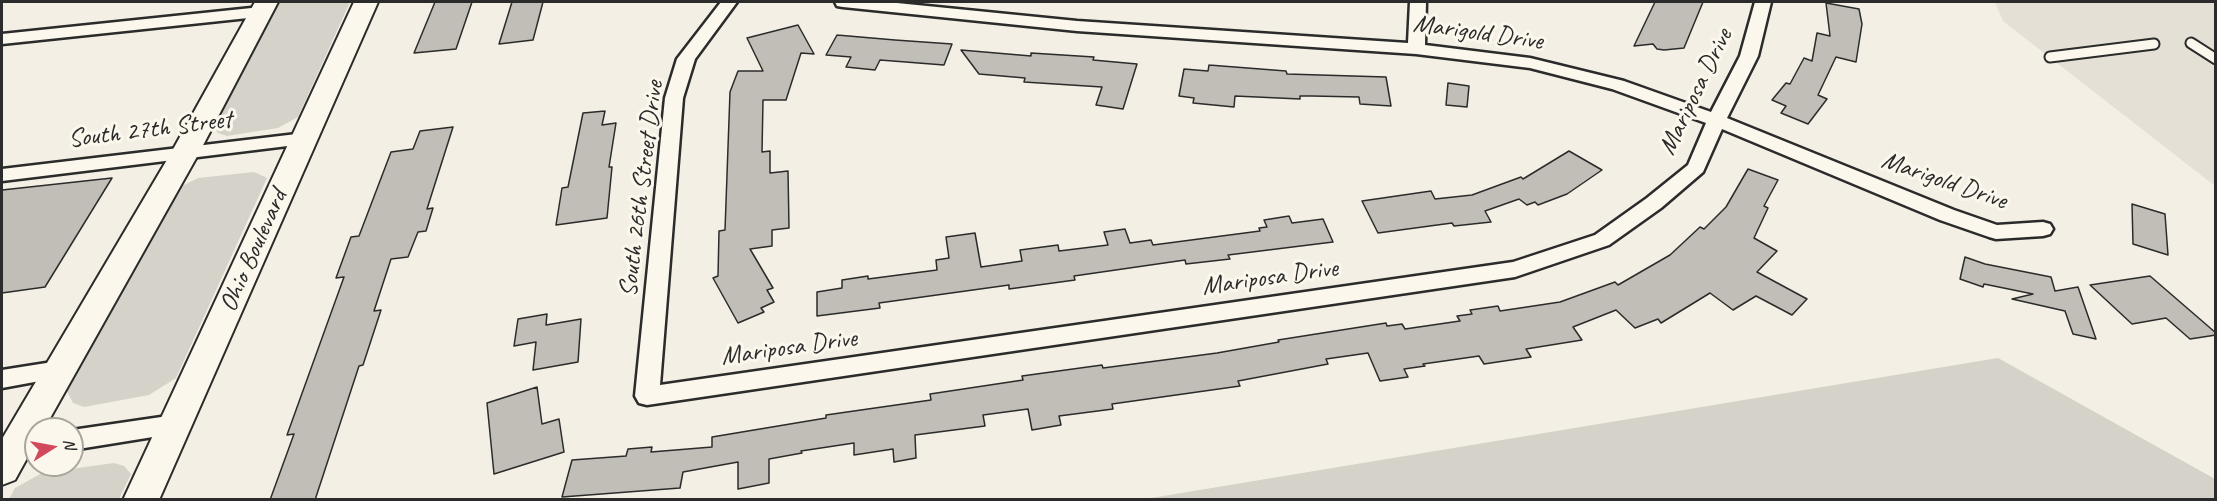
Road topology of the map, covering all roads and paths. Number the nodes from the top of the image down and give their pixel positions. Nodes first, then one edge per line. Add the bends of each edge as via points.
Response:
1 (366, 2) edge
2 (729, 2) edge
3 (843, 2) edge
4 (1418, 2) edge
5 (1763, 2) edge
6 (263, 7) edge
7 (2, 39) edge
8 (2191, 43) dead end
9 (2154, 44) dead end
10 (1416, 49) junction
11 (2050, 57) dead end
12 (2216, 59) edge
13 (1716, 120) junction
14 (305, 139) junction
15 (185, 153) junction
16 (2, 175) edge
17 (2043, 229) dead end
18 (59, 370) junction
19 (2, 379) edge
20 (647, 396) joint
21 (175, 425) junction
22 (84, 438) edge
23 (17, 455) edge
24 (141, 500) edge

1 - 14 street, Ohio Boulevard
2 - 20 street, South 26th Street Drive via 686,58 674,98
3 - 10 street, Marigold Drive via 1077,26
4 - 10 street
5 - 13 street, Mariposa Drive via 1749,56
6 - 7 street
6 - 15 street
8 - 12 lane
9 - 11 lane
10 - 13 street, Marigold Drive via 1530,63 1618,85
13 - 17 street, Marigold Drive via 1996,232
13 - 20 street, Mariposa Drive via 1696,168 1654,203 1602,240 1515,269
14 - 15 street, South 27th Street
14 - 21 street, Ohio Boulevard
15 - 16 street, South 27th Street
15 - 18 street
18 - 19 street
18 - 23 street
21 - 22 street
21 - 24 street, Ohio Boulevard

